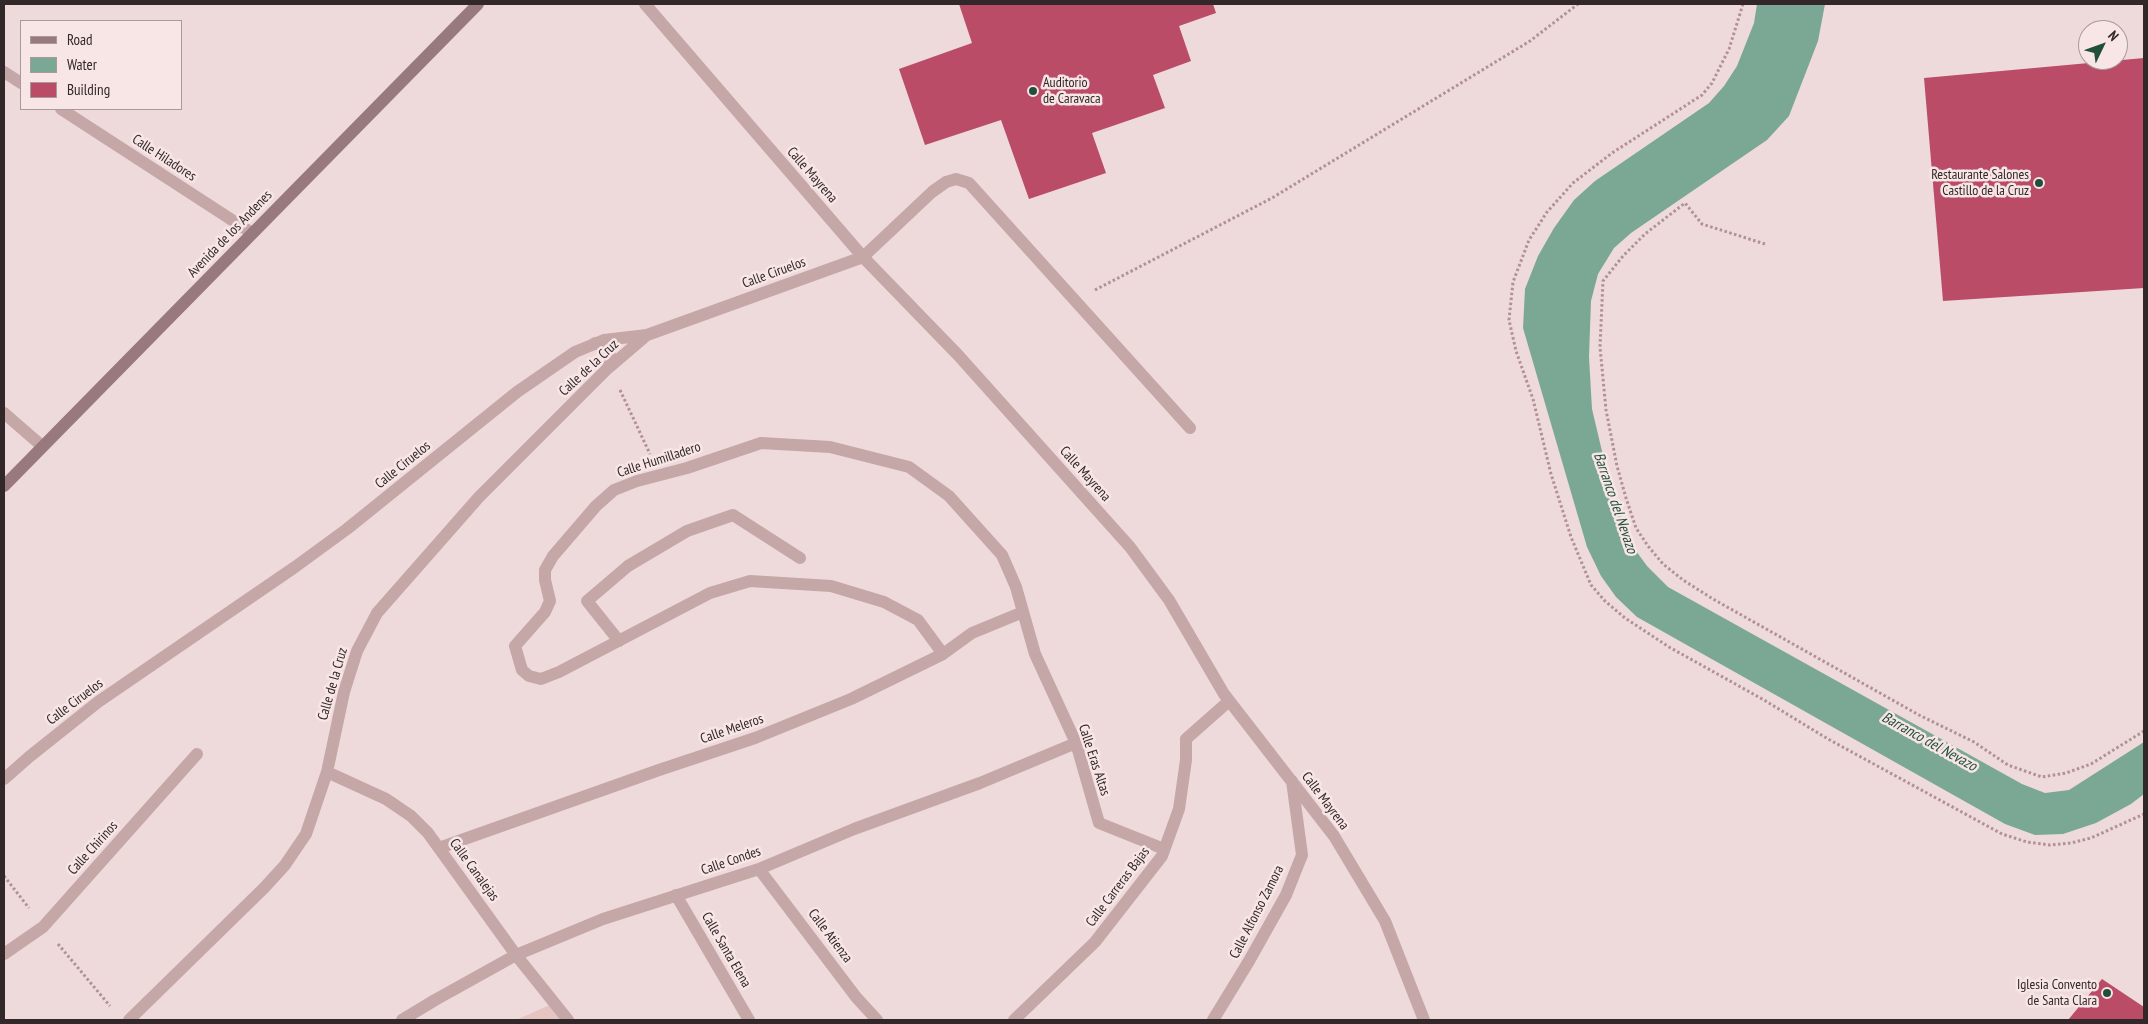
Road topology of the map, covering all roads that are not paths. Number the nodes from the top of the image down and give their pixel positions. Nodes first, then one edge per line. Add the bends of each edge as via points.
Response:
1 (478, 4) edge
2 (645, 4) edge
3 (4, 72) edge
4 (20, 82) edge
5 (63, 110) edge
6 (252, 233) junction
7 (863, 257) junction
8 (647, 335) junction
9 (595, 343) junction
10 (606, 370) junction
11 (4, 413) edge
12 (1190, 428) dead end
13 (42, 446) junction
14 (4, 486) edge
15 (800, 558) dead end
16 (1023, 612) junction
17 (619, 641) junction
18 (943, 654) junction
19 (1229, 700) junction
20 (1076, 743) junction
21 (197, 754) dead end
22 (327, 772) junction
23 (4, 779) edge
24 (1292, 781) junction
25 (439, 848) junction
26 (1164, 849) junction
27 (759, 869) junction
28 (676, 895) junction
29 (4, 954) edge
30 (516, 955) junction
31 (129, 1020) edge
32 (402, 1020) edge
33 (568, 1020) edge
34 (749, 1020) edge
35 (878, 1020) edge
36 (1014, 1020) edge
37 (1213, 1020) edge
38 (1424, 1020) edge

1 - 6 main road, Avenida de los Andenes
2 - 7 street, Calle Mayrena
3 - 4 street
5 - 6 street, Calle Hiladores
6 - 13 main road, Avenida de los Andenes
7 - 8 street, Calle Ciruelos
7 - 12 street via 946,182 956,179 969,182
7 - 19 street, Calle Mayrena via 958,355 1130,547 1169,600
8 - 9 street, Calle Ciruelos
8 - 10 street, Calle de la Cruz
9 - 10 street via 607,348 610,355 611,362
9 - 23 street, Calle Ciruelos via 575,352 516,392 347,529 98,702
10 - 22 street, Calle de la Cruz via 478,497 377,614 357,651 344,692
11 - 13 street
13 - 14 main road, Avenida de los Andenes
15 - 17 street via 733,514 687,530 628,566 587,601
16 - 17 street, Calle Humilladero via 1002,556 949,496 909,467 830,447 761,443 614,490 553,556 545,570 548,606 516,646 522,670 541,679
16 - 18 street, Calle Meleros via 972,633
16 - 20 street, Calle Eras Altas via 1035,654
17 - 18 street, Calle Humilladero via 710,593 750,581 830,586 884,602 918,620
18 - 25 street, Calle Meleros via 850,700 755,738
19 - 24 street, Calle Mayrena
19 - 26 street, Calle Carreras Bajas via 1186,740 1179,809
20 - 26 street, Calle Eras Altas via 1098,824
20 - 27 street, Calle Condes via 980,783 854,828
21 - 29 street, Calle Chirinos via 42,927
22 - 25 street, Calle Canalejas via 386,799 411,816
22 - 31 street, Calle de la Cruz via 306,834 285,864
24 - 37 street, Calle Alfonso Zamora via 1302,855 1286,895
24 - 38 street, Calle Mayrena via 1334,836 1385,921
25 - 30 street, Calle Canalejas
26 - 36 street, Calle Carreras Bajas via 1162,856 1094,942
27 - 28 street, Calle Condes
27 - 35 street, Calle Atienza
28 - 30 street, Calle Condes via 603,919
28 - 34 street, Calle Santa Elena
30 - 32 street, Calle Condes
30 - 33 street, Calle Canalejas

